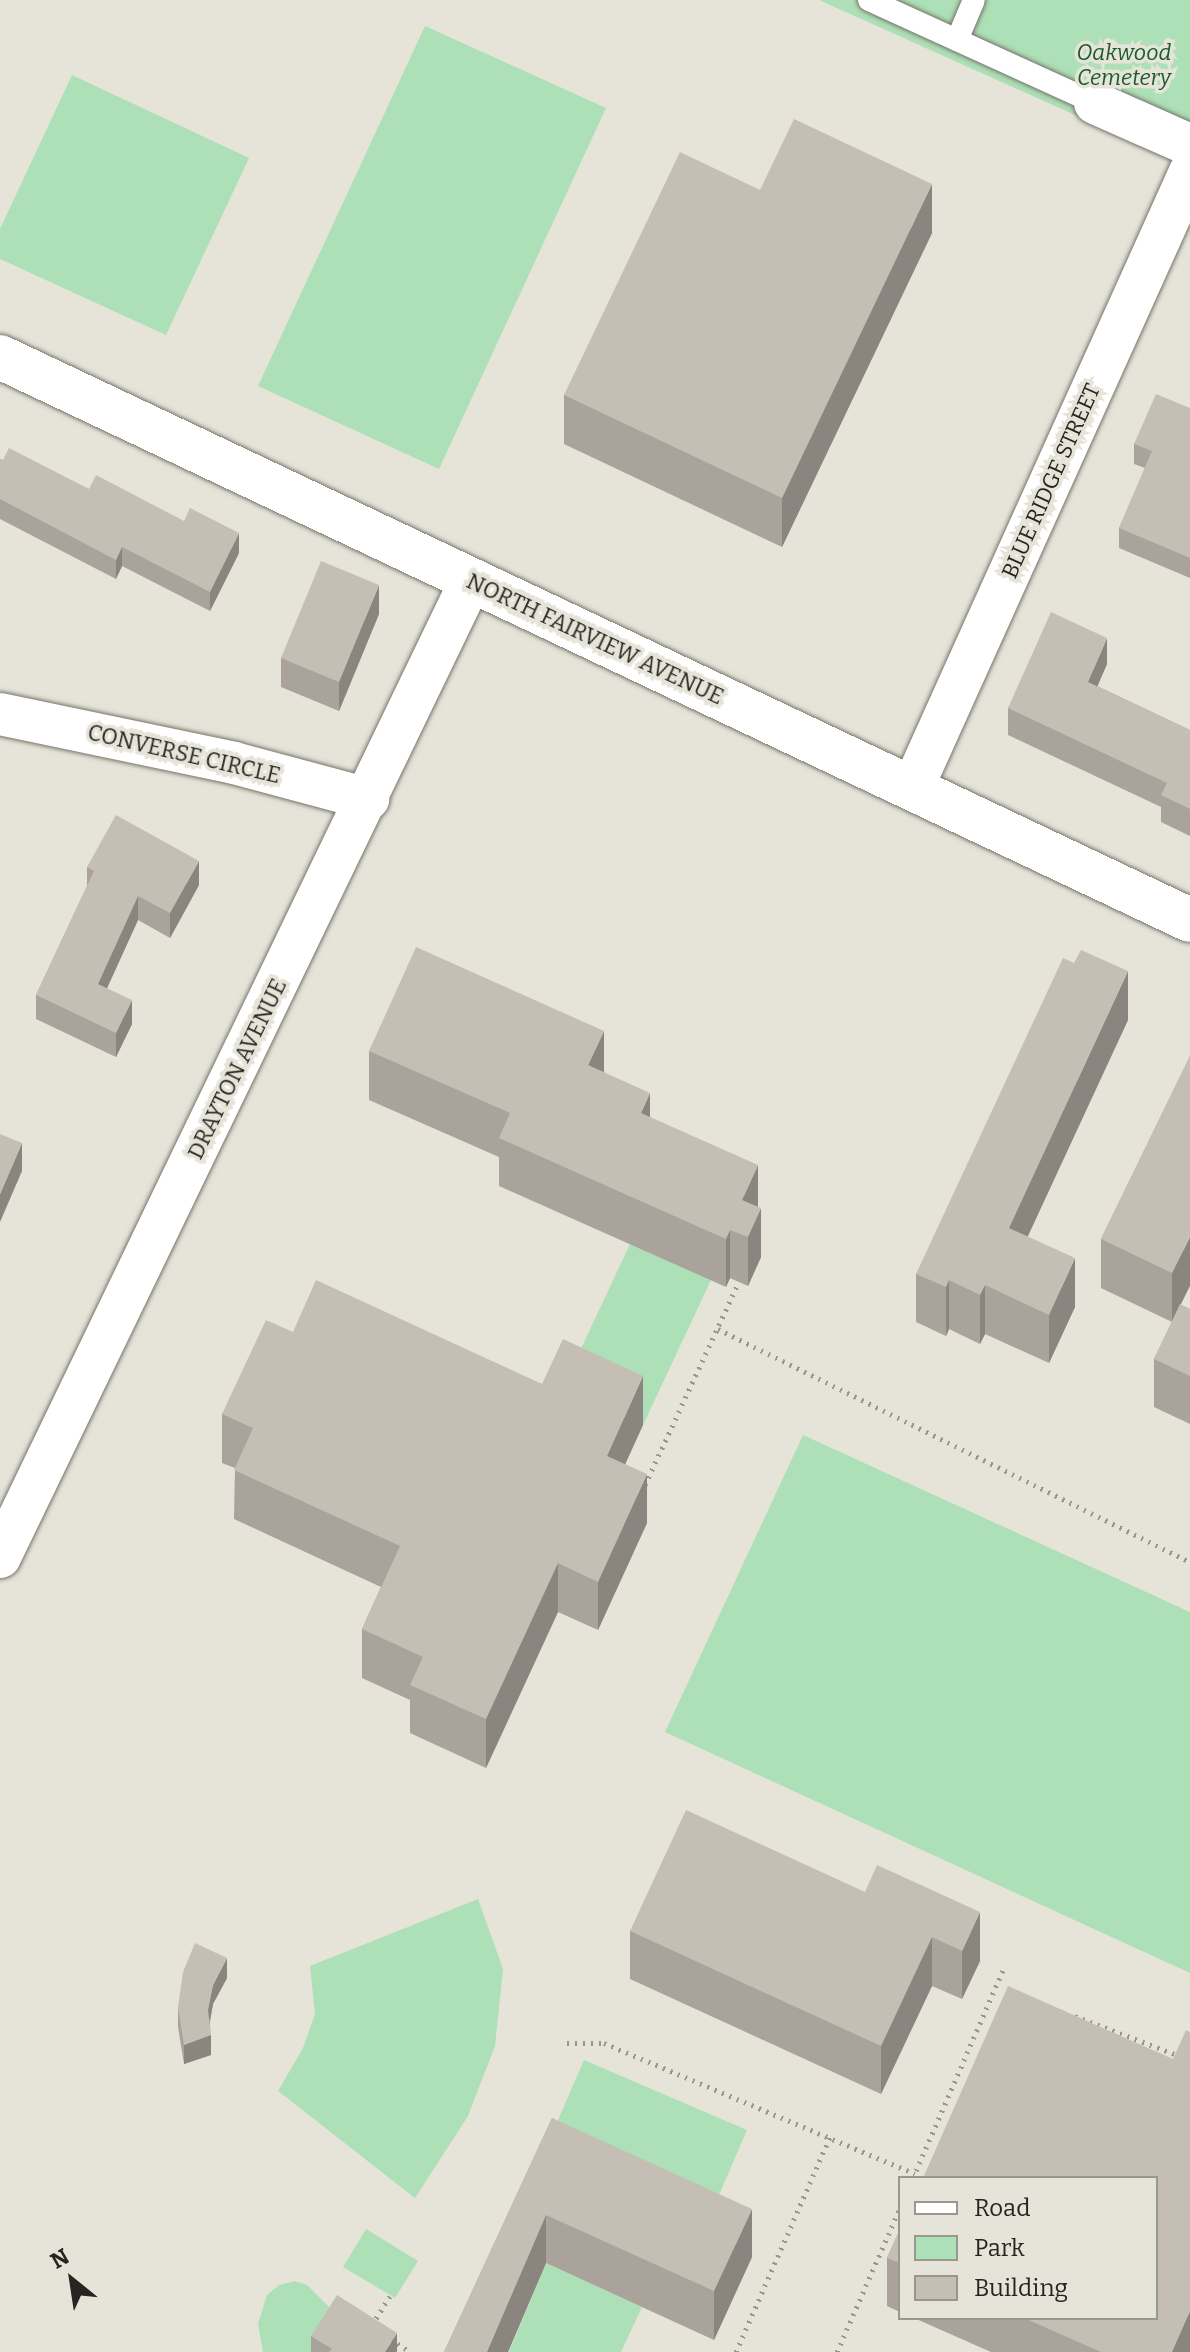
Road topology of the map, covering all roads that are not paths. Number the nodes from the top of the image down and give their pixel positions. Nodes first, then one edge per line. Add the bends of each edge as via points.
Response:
1 (869, 0) edge
2 (974, 0) edge
3 (957, 40) junction
4 (1095, 103) joint
5 (1190, 145) edge
6 (1190, 172) edge
7 (0, 357) edge
8 (471, 580) junction
9 (0, 714) edge
10 (912, 789) junction
11 (368, 799) junction
12 (1190, 920) edge
13 (0, 1557) edge

1 - 3 lane
2 - 3 lane
3 - 4 lane
4 - 5 street
6 - 10 street, BLUE RIDGE STREET
7 - 8 street, NORTH FAIRVIEW AVENUE
8 - 10 street, NORTH FAIRVIEW AVENUE
8 - 11 street, DRAYTON AVENUE
9 - 11 street, CONVERSE CIRCLE via 234,763
10 - 12 street, NORTH FAIRVIEW AVENUE
11 - 13 street, DRAYTON AVENUE

